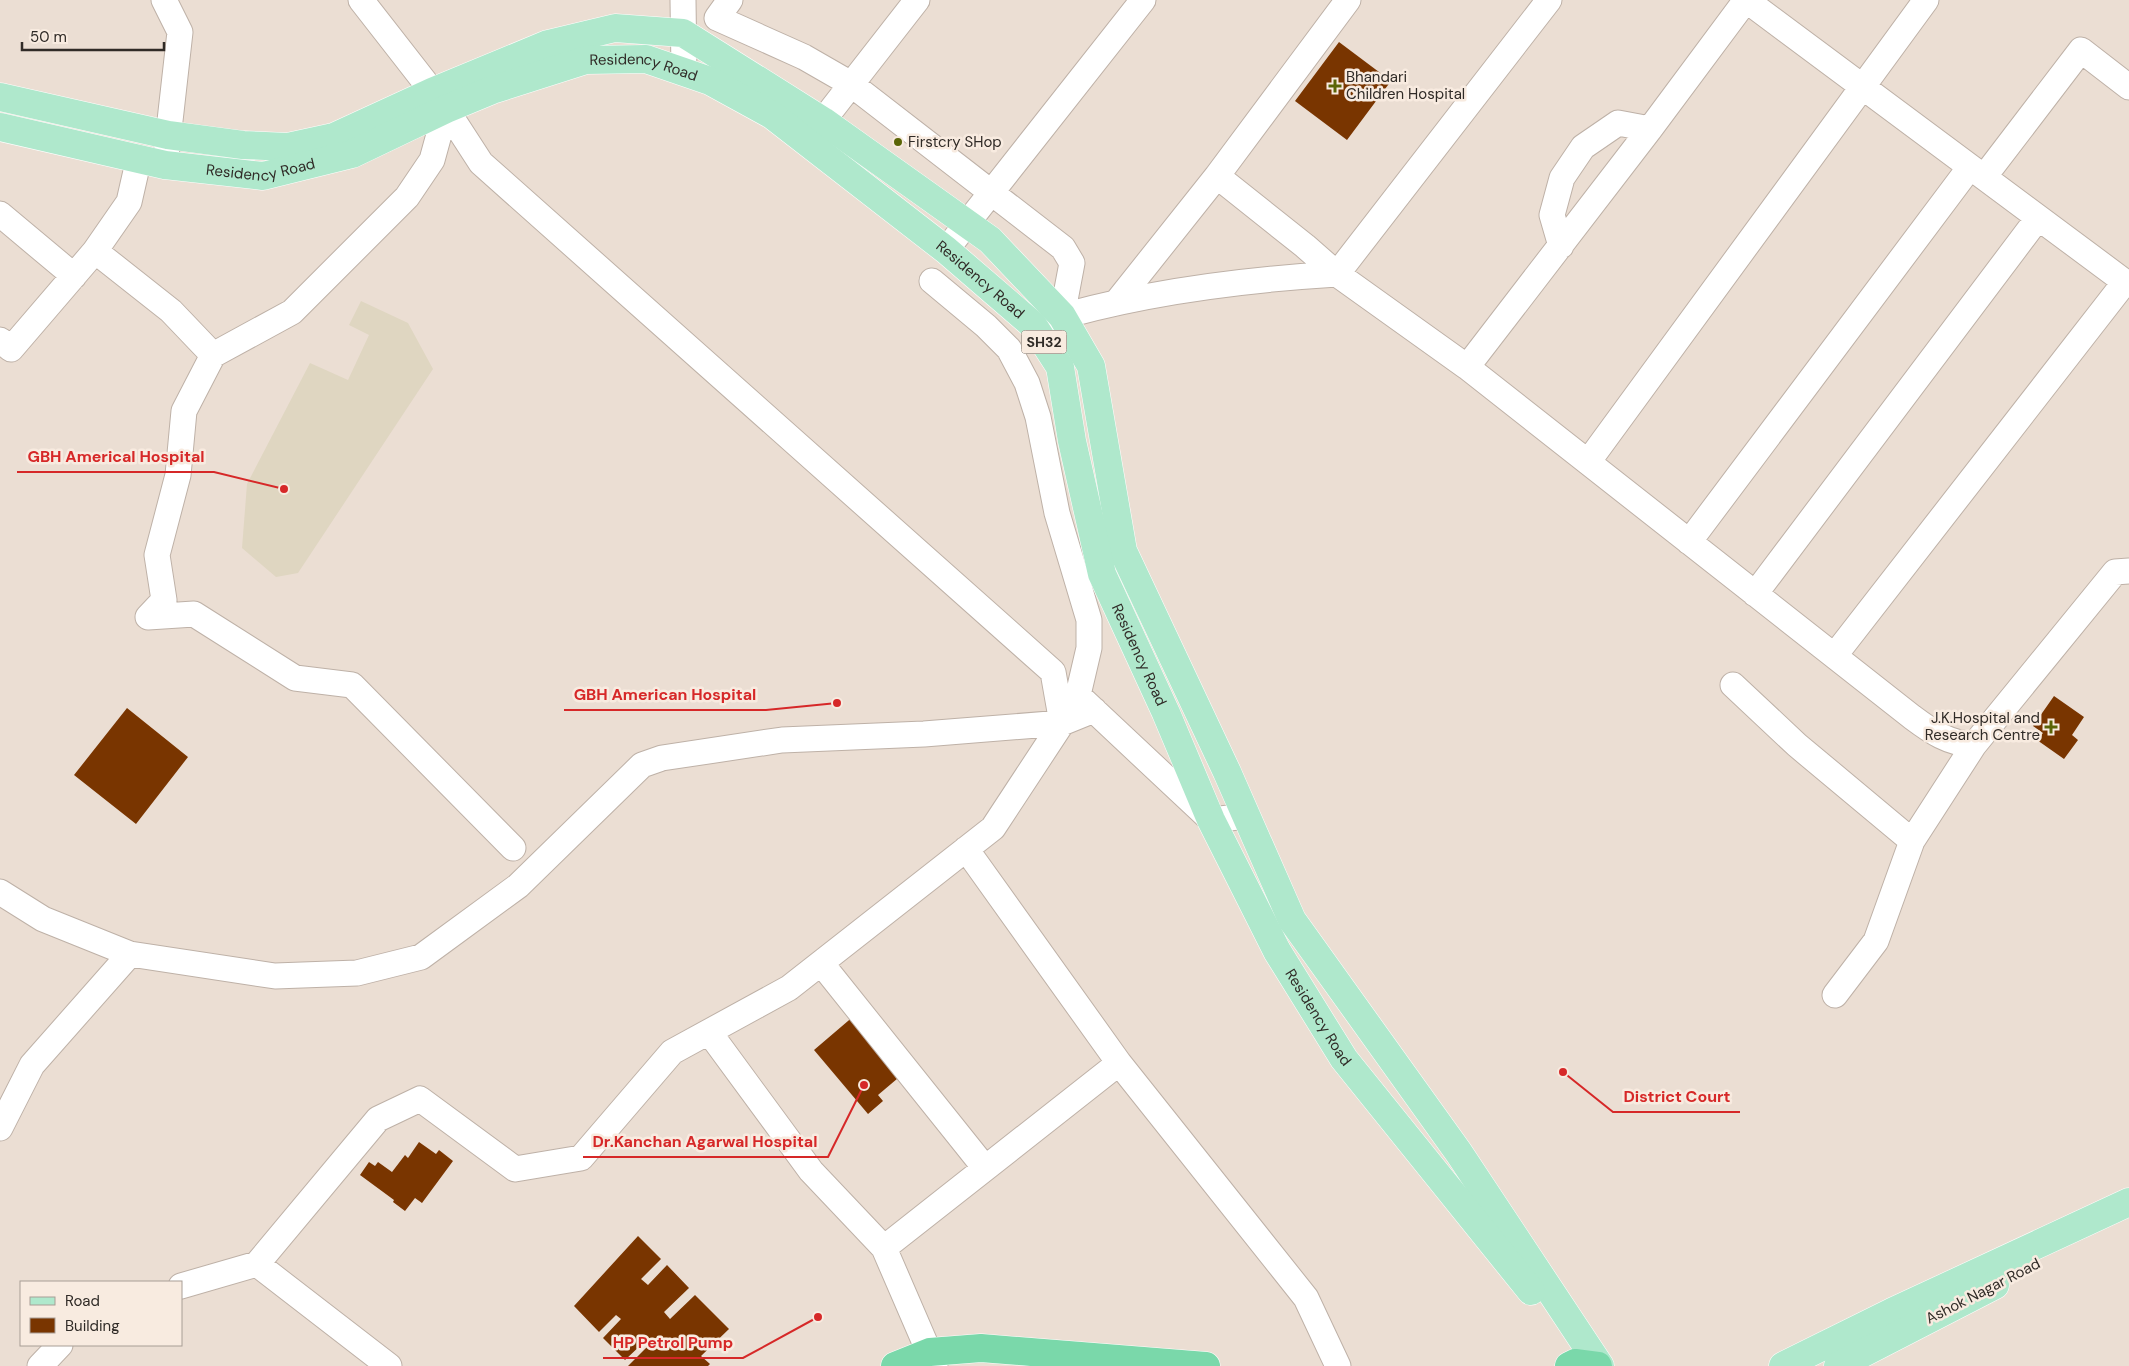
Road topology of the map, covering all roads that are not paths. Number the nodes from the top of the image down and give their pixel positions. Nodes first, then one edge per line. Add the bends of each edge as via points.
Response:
1 (164, 0) edge
2 (361, 0) edge
3 (683, 0) edge
4 (730, 0) edge
5 (917, 0) edge
6 (1144, 0) edge
7 (1348, 0) edge
8 (1549, 0) edge
9 (1926, 0) edge
10 (683, 33) junction
11 (684, 72) junction
12 (851, 84) junction
13 (2129, 86) edge
14 (1862, 87) junction
15 (0, 97) edge
16 (439, 101) junction
17 (823, 121) junction
18 (0, 127) edge
19 (1650, 129) junction
20 (168, 134) junction
21 (806, 142) junction
22 (152, 162) junction
23 (1977, 172) junction
24 (1217, 176) junction
25 (991, 192) junction
26 (0, 214) edge
27 (2038, 218) junction
28 (966, 224) junction
29 (1561, 246) junction
30 (946, 250) junction
31 (96, 251) junction
32 (1337, 274) junction
33 (74, 276) junction
34 (932, 281) dead end
35 (2127, 284) edge
36 (1116, 303) junction
37 (1062, 316) junction
38 (1033, 325) junction
39 (0, 340) edge
40 (214, 355) junction
41 (1467, 367) junction
42 (1588, 462) junction
43 (1689, 542) junction
44 (2124, 565) edge
45 (1755, 594) junction
46 (1835, 655) junction
47 (1053, 672) junction
48 (1732, 685) dead end
49 (1086, 703) junction
50 (1062, 723) junction
51 (1974, 745) junction
52 (1246, 816) junction
53 (1211, 820) junction
54 (1912, 841) junction
55 (513, 848) dead end
56 (966, 849) junction
57 (0, 892) edge
58 (130, 954) junction
59 (821, 962) junction
60 (1835, 995) dead end
61 (709, 1032) junction
62 (1119, 1063) junction
63 (0, 1128) edge
64 (985, 1168) junction
65 (2129, 1202) edge
66 (2129, 1220) edge
67 (884, 1248) junction
68 (257, 1264) junction
69 (182, 1286) edge
70 (59, 1346) edge
71 (933, 1359) edge
72 (1585, 1365) edge
73 (40, 1366) edge
74 (389, 1366) edge
75 (895, 1366) edge
76 (1206, 1366) edge
77 (1338, 1366) edge
78 (1783, 1366) edge
79 (1838, 1366) edge

1 - 20 street via 180,32
2 - 16 street
3 - 10 street
4 - 12 street via 717,18 804,57
5 - 12 street
6 - 25 street
7 - 24 street
8 - 32 street
9 - 14 street
10 - 11 street
10 - 16 main road via 615,28 548,44
10 - 17 main road
11 - 16 main road, Residency Road / SH32 via 646,59 586,60 492,90
11 - 21 main road, Residency Road / SH32 via 710,81 772,116
12 - 17 street
12 - 25 street
13 - 23 street via 2081,50
14 - 19 street via 1746,0
14 - 23 street
14 - 42 street
15 - 20 main road
16 - 20 main road via 334,137 288,147 243,145
16 - 22 main road, Residency Road / SH32 via 352,154 264,176
16 - 40 street via 432,160 407,197 292,312
16 - 47 street via 481,163
17 - 21 street
17 - 28 main road
18 - 22 main road, Residency Road / SH32
19 - 29 street
19 - 29 street via 1618,123 1584,146 1562,178 1552,215
20 - 22 street
21 - 30 main road, Residency Road / SH32
22 - 31 street
23 - 27 street
23 - 43 street
24 - 32 street
24 - 36 street
25 - 28 street
25 - 37 street via 1063,248 1072,263
26 - 33 street
27 - 35 street
27 - 45 street
28 - 30 street
28 - 37 main road via 990,240
29 - 41 street
30 - 38 main road, Residency Road / SH32
31 - 33 street
31 - 40 street via 171,312
32 - 36 street via 1238,283
32 - 41 street
33 - 39 street via 10,349
34 - 49 street via 1009,349 1027,383 1038,417 1058,513 1089,620
35 - 46 street
36 - 37 street
37 - 38 street
37 - 52 main road via 1091,366 1123,552
38 - 53 main road, Residency Road / SH32 via 1060,367 1072,441 1102,574
40 - 55 street via 184,410 178,475 157,555 164,600 148,617 194,614 295,678 352,685
41 - 42 street
42 - 43 street
43 - 45 street
44 - 51 street
45 - 46 street
46 - 51 street via 1938,736 1956,744
47 - 49 street
47 - 50 street
48 - 54 street via 1797,745
49 - 50 street
49 - 53 street
50 - 56 street via 992,828
50 - 58 street via 924,734 782,740 662,758 642,764 518,886 494,904 421,957 357,974 274,976
51 - 54 street
52 - 53 street
52 - 72 main road via 1292,920 1459,1153
53 - 72 main road, Residency Road / SH32 via 1278,951 1344,1059 1536,1297
54 - 60 street via 1876,941
56 - 59 street
56 - 62 street
57 - 58 street via 43,919
58 - 63 street via 32,1065
59 - 61 street via 788,988
59 - 64 street
61 - 67 street via 811,1170
61 - 68 street via 672,1052 581,1158 515,1169 420,1099 378,1119
62 - 64 street
62 - 77 street via 1306,1298
64 - 67 street
65 - 78 main road
66 - 79 main road, Ashok Nagar Road
67 - 71 street
68 - 69 street
68 - 74 street
70 - 73 street
71 - 75 highway
71 - 76 highway via 981,1348

